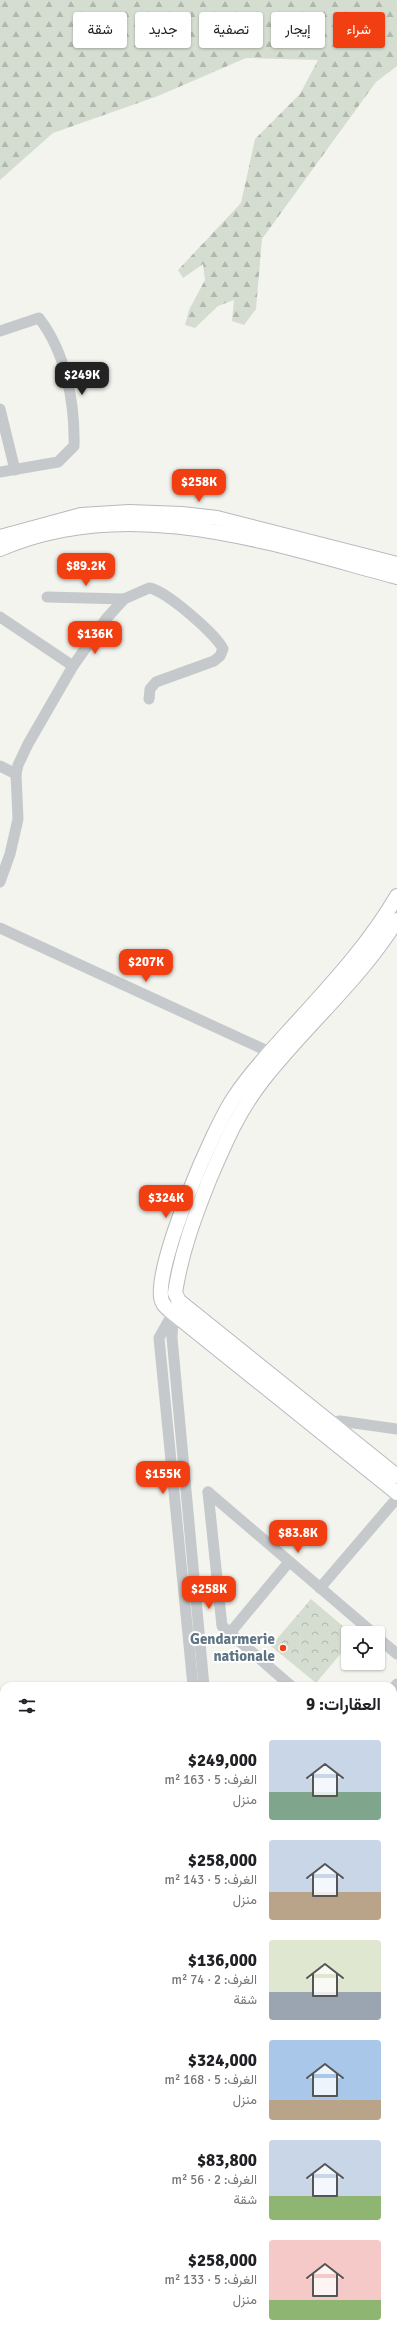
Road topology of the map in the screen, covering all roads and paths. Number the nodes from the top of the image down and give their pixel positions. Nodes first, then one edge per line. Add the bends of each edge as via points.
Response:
1 (0, 331) edge
2 (0, 409) edge
3 (15, 470) junction
4 (0, 472) edge
5 (0, 537) edge
6 (0, 549) edge
7 (397, 564) edge
8 (397, 577) edge
9 (47, 597) dead end
10 (124, 599) junction
11 (0, 617) edge
12 (73, 666) junction
13 (149, 699) dead end
14 (0, 766) edge
15 (16, 774) junction
16 (0, 882) edge
17 (397, 896) edge
18 (397, 920) edge
19 (0, 928) edge
20 (276, 1055) junction
21 (176, 1307) junction
22 (332, 1422) junction
23 (316, 1426) junction
24 (397, 1429) edge
25 (397, 1476) edge
26 (397, 1492) edge
27 (397, 1498) edge
28 (289, 1562) junction
29 (320, 1588) junction
30 (364, 1626) edge
31 (230, 1633) junction
32 (385, 1644) edge
33 (397, 1654) edge
34 (194, 1682) edge
35 (204, 1682) edge
36 (286, 1682) edge

1 - 3 street via 39,318 46,327 63,365 75,418 74,446 58,462
2 - 3 street
3 - 4 street
5 - 7 main road via 81,515 129,512 182,514 217,518
6 - 8 main road via 21,540 73,527 168,525 248,538
9 - 10 street
10 - 12 street via 106,619
10 - 13 street via 149,588 157,590 184,610 214,637 223,649 214,661 156,682 150,689
11 - 12 street
12 - 15 street via 28,744
14 - 15 street
15 - 16 street via 18,819
17 - 20 main road via 364,944
18 - 20 main road via 361,970
19 - 20 street
20 - 21 main road via 227,1135 191,1223 177,1277
21 - 22 main road
21 - 23 main road
21 - 34 street via 159,1338
21 - 35 street via 172,1338
22 - 23 street
22 - 24 street via 343,1421
22 - 25 main road
23 - 26 main road
27 - 29 street via 378,1527
28 - 29 street
28 - 31 street
28 - 31 street via 208,1492 222,1626
29 - 30 street
31 - 36 street
32 - 33 street

